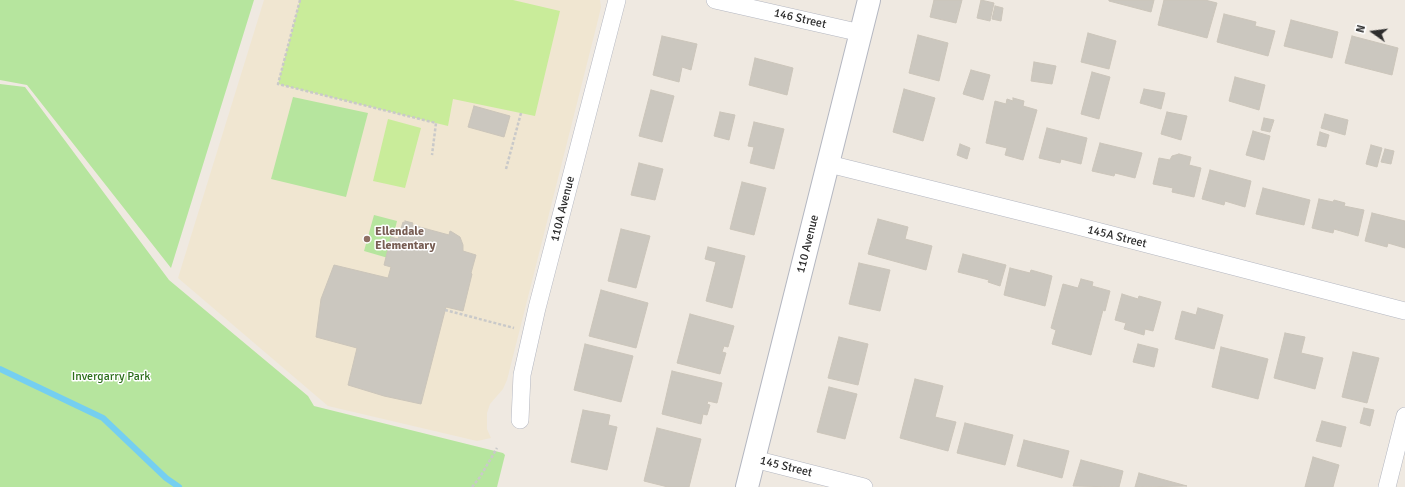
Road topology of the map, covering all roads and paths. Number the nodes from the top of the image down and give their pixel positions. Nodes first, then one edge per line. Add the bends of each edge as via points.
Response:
1 (300, 0) edge
2 (617, 0) edge
3 (715, 0) edge
4 (869, 0) edge
5 (861, 33) junction
6 (521, 113) dead end
7 (432, 155) dead end
8 (829, 164) junction
9 (506, 169) dead end
10 (445, 310) dead end
11 (1405, 311) edge
12 (514, 328) dead end
13 (1405, 416) edge
14 (520, 420) dead end
15 (497, 448) dead end
16 (754, 459) junction
17 (472, 487) edge
18 (747, 487) edge
19 (864, 487) edge
20 (1387, 487) edge

1 - 7 path via 278,84 436,123
2 - 14 street, 110A Avenue via 537,308 520,387
3 - 5 street, 146 Street
4 - 5 street, 110 Avenue
5 - 8 street, 110 Avenue
6 - 9 path
8 - 11 street, 145A Street
8 - 16 street, 110 Avenue
10 - 12 path
13 - 20 street
15 - 17 path
16 - 18 street, 110 Avenue
16 - 19 street, 145 Street

